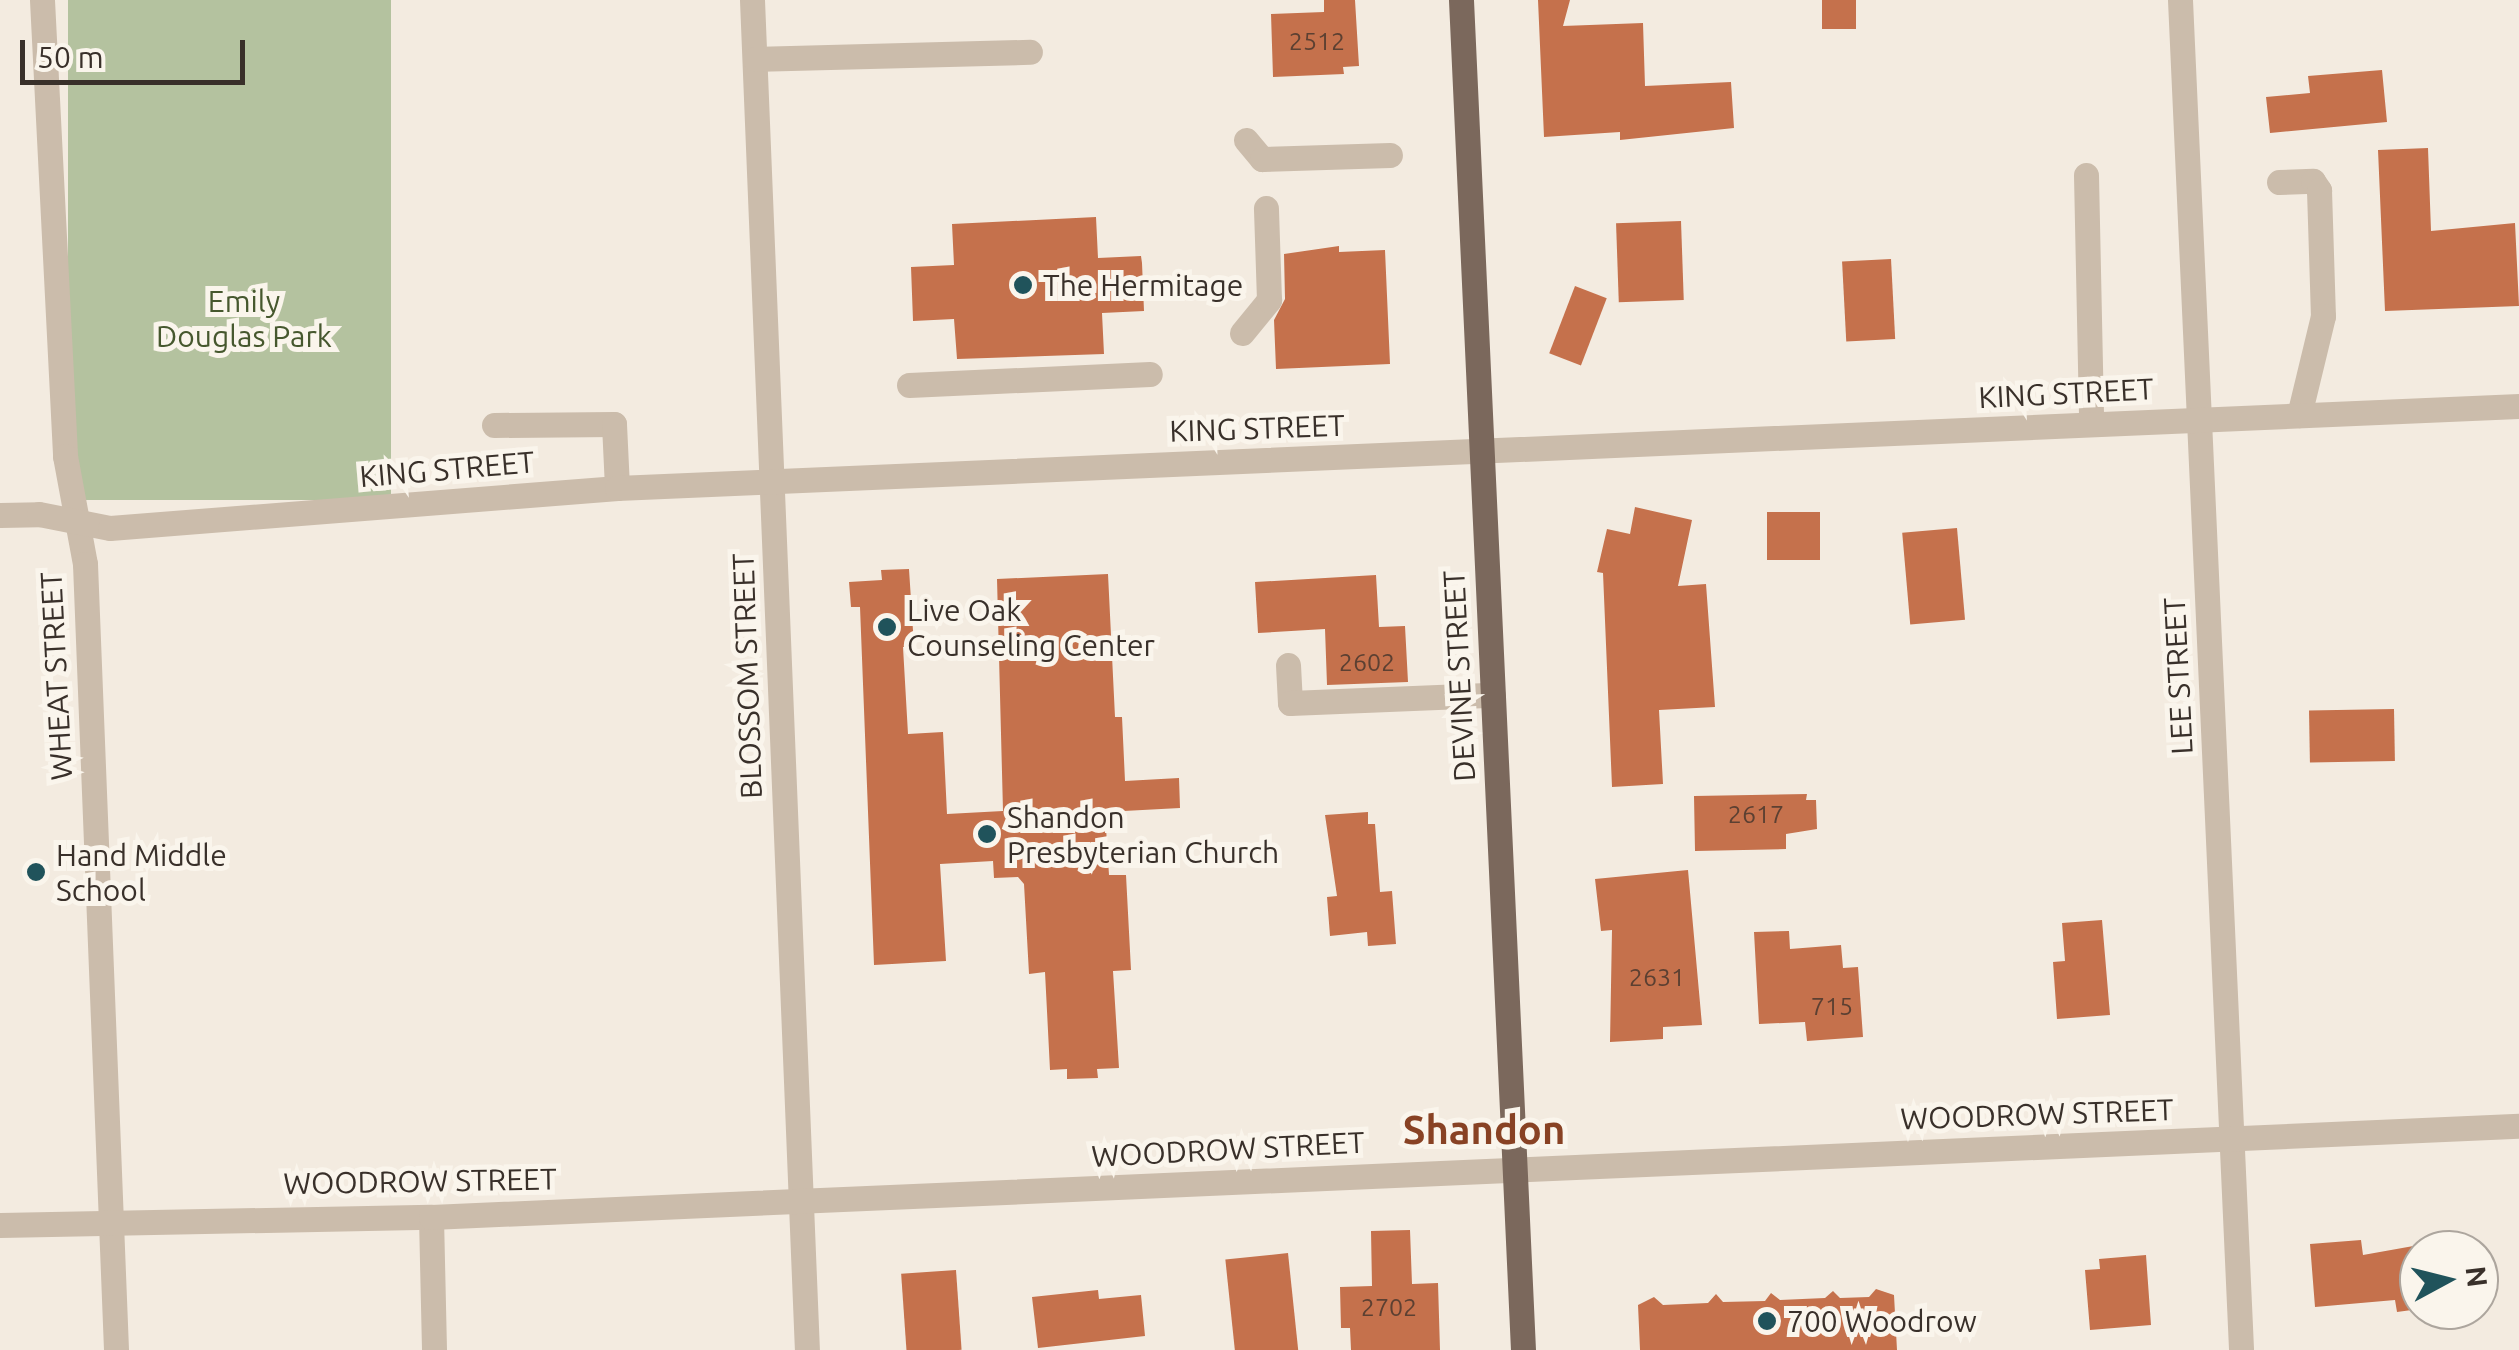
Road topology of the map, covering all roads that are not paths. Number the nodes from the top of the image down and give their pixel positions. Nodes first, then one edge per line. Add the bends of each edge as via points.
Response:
1 (42, 0) edge
2 (752, 0) edge
3 (1461, 0) edge
4 (2180, 0) edge
5 (1030, 52) dead end
6 (755, 59) junction
7 (1246, 140) dead end
8 (1390, 156) dead end
9 (2086, 175) dead end
10 (2279, 182) dead end
11 (1266, 208) dead end
12 (1242, 333) dead end
13 (1150, 374) dead end
14 (909, 384) dead end
15 (2519, 406) edge
16 (2300, 415) junction
17 (2199, 420) junction
18 (2091, 424) junction
19 (494, 426) dead end
20 (1482, 451) junction
21 (772, 482) junction
22 (617, 488) junction
23 (0, 515) edge
24 (74, 520) junction
25 (1288, 665) dead end
26 (1493, 695) junction
27 (2519, 1126) edge
28 (2230, 1138) junction
29 (1514, 1170) junction
30 (801, 1200) junction
31 (431, 1216) junction
32 (110, 1219) junction
33 (0, 1224) edge
34 (116, 1350) edge
35 (434, 1350) edge
36 (807, 1350) edge
37 (1522, 1350) edge
38 (2242, 1350) edge

1 - 24 street, WHEAT STREET
2 - 6 street, BLOSSOM STREET
3 - 20 main road, DEVINE STREET
4 - 17 street, LEE STREET
5 - 6 street
6 - 21 street, BLOSSOM STREET
7 - 8 street via 1262,158
9 - 18 street
10 - 16 street via 2313,181 2319,190 2323,316
11 - 12 street via 1270,300
13 - 14 street
15 - 16 street, KING STREET
16 - 17 street, KING STREET
17 - 18 street, KING STREET
17 - 28 street, LEE STREET
18 - 20 street, KING STREET
19 - 22 street via 614,424
20 - 21 street, KING STREET
20 - 26 main road, DEVINE STREET
21 - 22 street, KING STREET
21 - 30 street, BLOSSOM STREET
22 - 24 street, KING STREET via 110,528
23 - 24 street, KING STREET
24 - 32 street, WHEAT STREET via 85,564
25 - 26 street via 1290,703
26 - 29 main road, DEVINE STREET
27 - 28 street, WOODROW STREET
28 - 29 street, WOODROW STREET
28 - 38 street, LEE STREET
29 - 30 street, WOODROW STREET
29 - 37 main road, DEVINE STREET
30 - 31 street, WOODROW STREET
30 - 36 street, BLOSSOM STREET
31 - 32 street, WOODROW STREET
31 - 35 street
32 - 33 street, WOODROW STREET
32 - 34 street, WHEAT STREET

